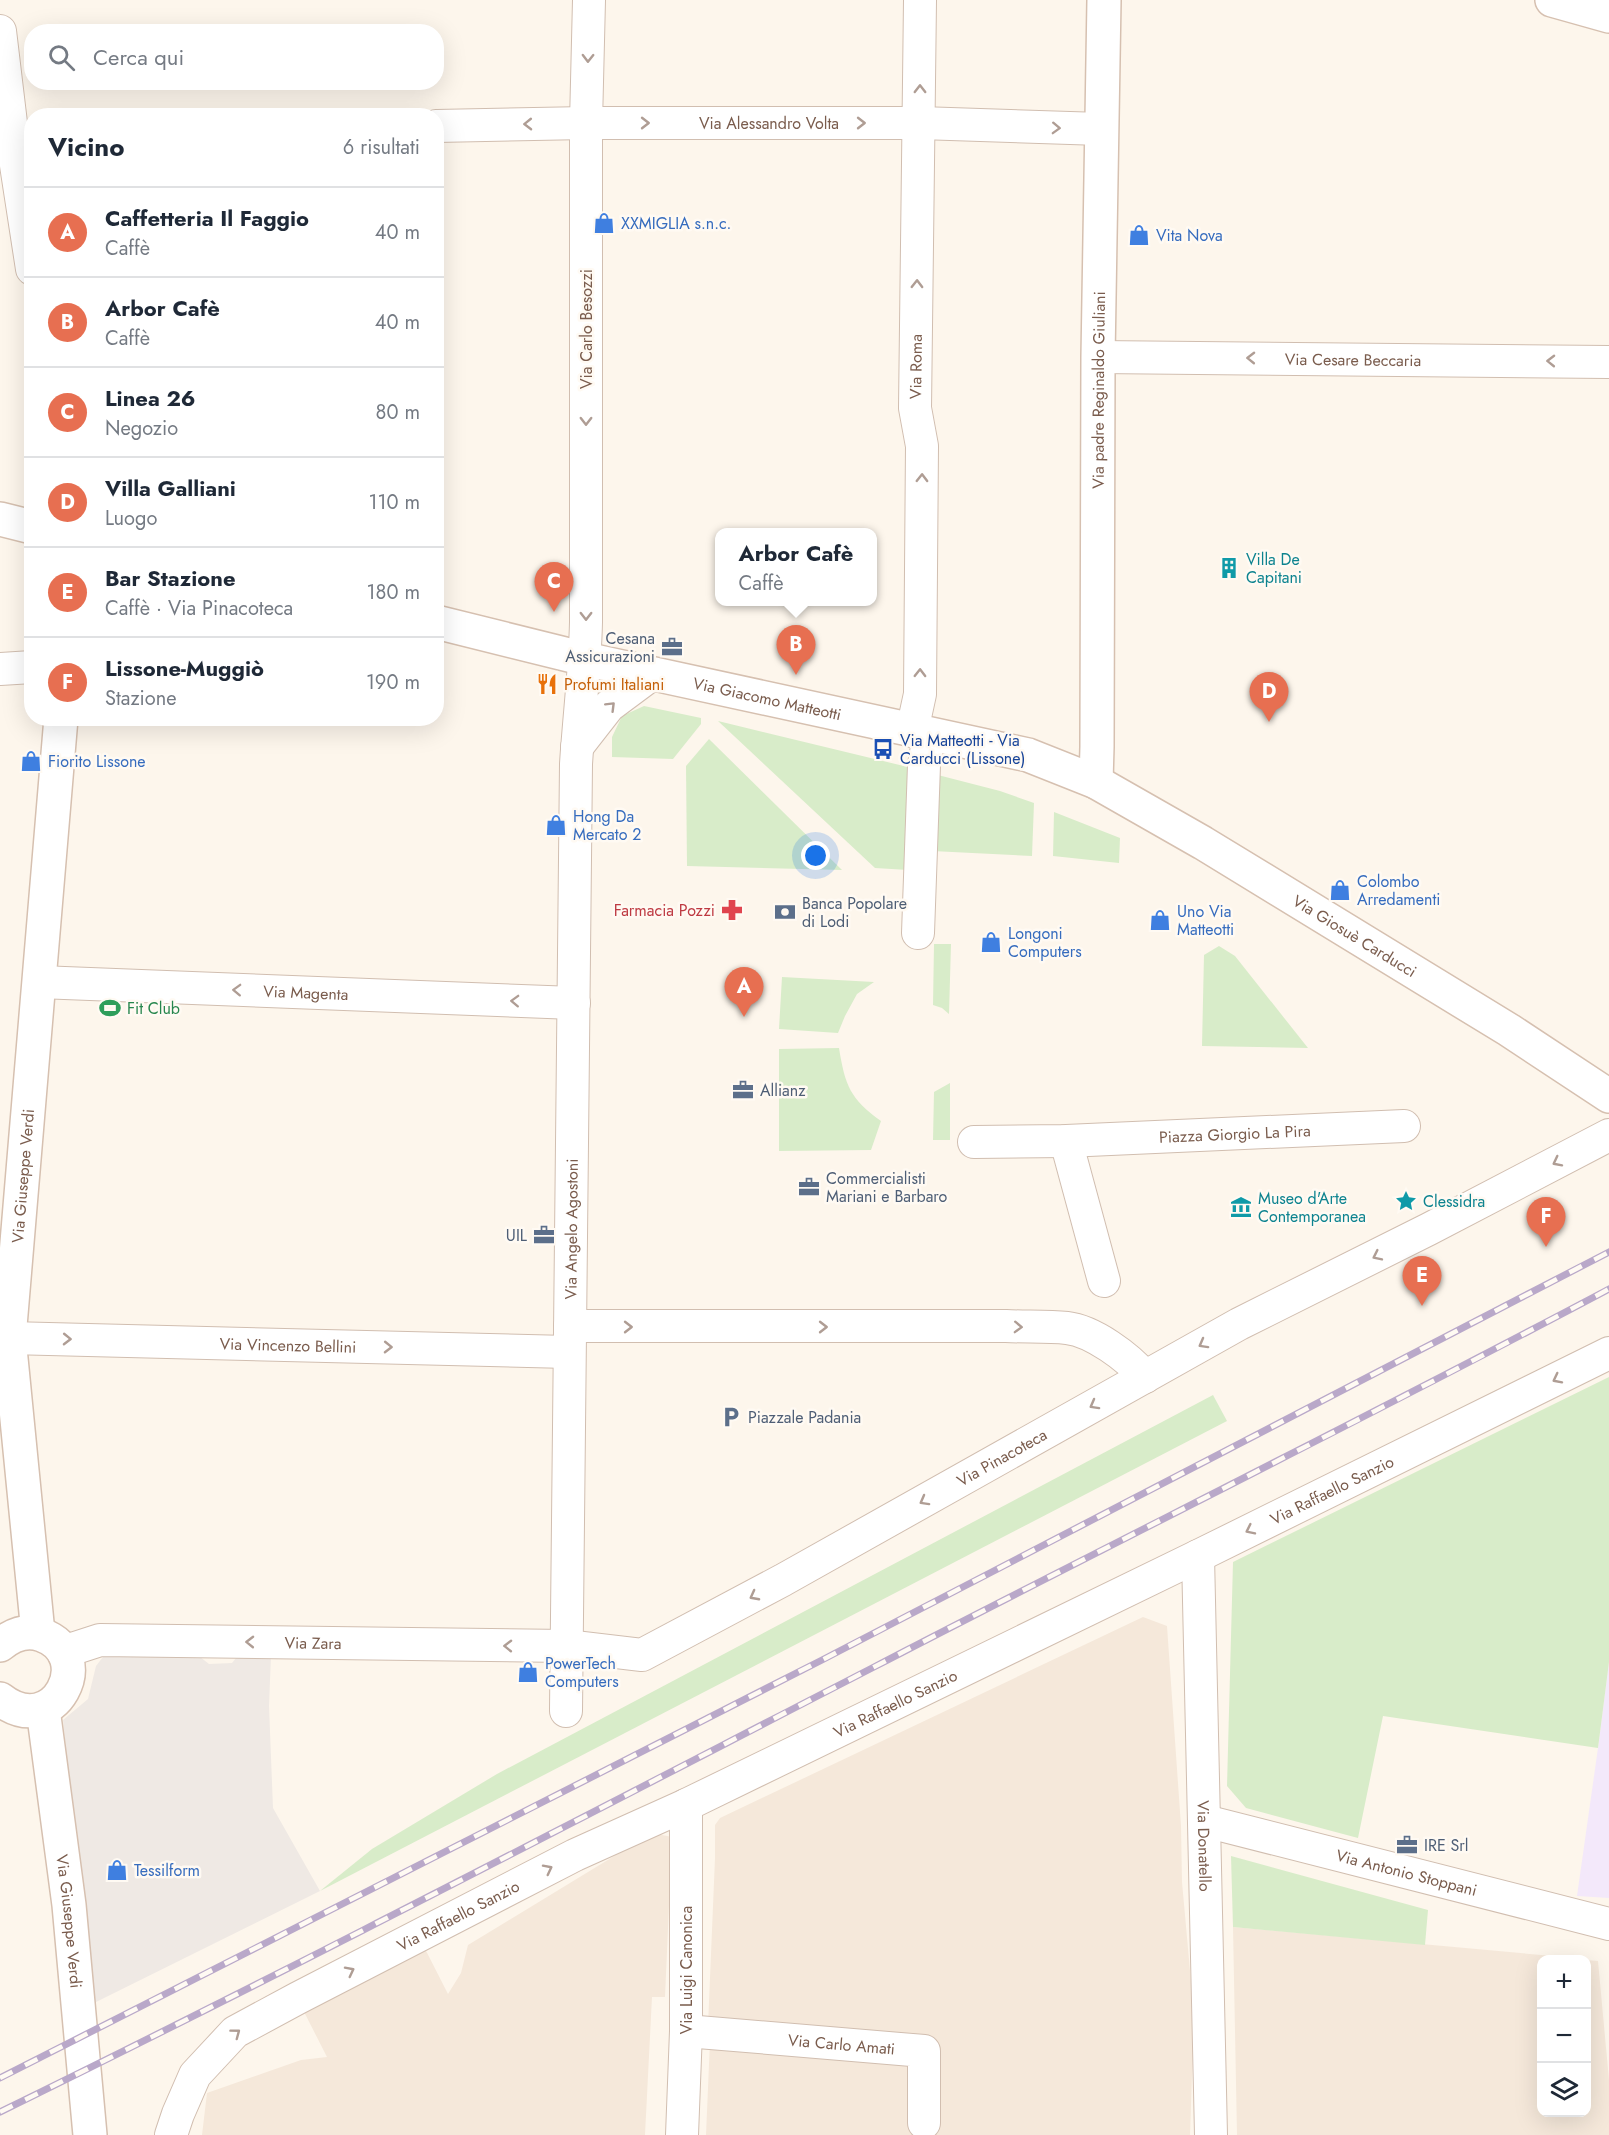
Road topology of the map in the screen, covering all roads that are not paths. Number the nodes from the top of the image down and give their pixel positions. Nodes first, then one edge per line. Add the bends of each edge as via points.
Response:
1 (589, 0) edge
2 (920, 0) edge
3 (1104, 0) edge
4 (1552, 0) edge
5 (1609, 16) edge
6 (0, 31) edge
7 (586, 123) junction
8 (920, 123) junction
9 (444, 126) edge
10 (1101, 129) junction
11 (16, 165) edge
12 (24, 217) edge
13 (1098, 357) junction
14 (1609, 362) edge
15 (0, 519) edge
16 (24, 524) edge
17 (444, 624) edge
18 (585, 659) junction
19 (24, 668) edge
20 (0, 669) edge
21 (652, 674) junction
22 (60, 726) edge
23 (920, 733) junction
24 (578, 747) junction
25 (1095, 782) junction
26 (918, 933) dead end
27 (39, 982) junction
28 (574, 1004) junction
29 (1609, 1096) edge
30 (1404, 1126) dead end
31 (1609, 1135) edge
32 (1066, 1141) junction
33 (974, 1142) dead end
34 (1104, 1281) dead end
35 (9, 1338) junction
36 (569, 1339) junction
37 (1609, 1353) edge
38 (1145, 1377) junction
39 (1198, 1556) junction
40 (50, 1642) junction
41 (0, 1645) edge
42 (566, 1646) junction
43 (0, 1700) edge
44 (43, 1709) junction
45 (566, 1711) dead end
46 (686, 1805) junction
47 (1205, 1821) junction
48 (1608, 1933) edge
49 (686, 2031) junction
50 (924, 2123) dead end
51 (90, 2135) edge
52 (171, 2135) edge
53 (682, 2135) edge
54 (1211, 2135) edge

1 -> 7 street, Via Carlo Besozzi
8 -> 2 street, Via Roma
3 - 10 street, Via padre Reginaldo Giuliani
4 - 5 street
6 - 11 street
7 -> 8 street, Via Alessandro Volta
7 -> 9 street, Via Alessandro Volta
7 -> 18 street, Via Carlo Besozzi
8 -> 10 street, Via Alessandro Volta
23 -> 8 street, Via Roma via 922,446 915,408
10 - 13 street, Via padre Reginaldo Giuliani
11 - 12 street
14 -> 13 street, Via Cesare Beccaria
13 - 25 street, Via padre Reginaldo Giuliani
15 - 16 street
17 - 18 street, Via Giacomo Matteotti
18 - 21 street, Via Giacomo Matteotti
18 - 24 street, Via Angelo Agostoni
19 - 20 street
21 - 23 street, Via Giacomo Matteotti
24 -> 21 street via 609,706
22 - 27 street, Via Giuseppe Verdi
23 - 25 street, Via Giacomo Matteotti via 1028,755
23 - 26 street via 924,765
24 - 28 street, Via Angelo Agostoni
25 - 29 street, Via Giosuè Carducci via 1203,843 1509,1030
28 -> 27 street, Via Magenta
27 - 35 street, Via Giuseppe Verdi
28 - 36 street, Via Angelo Agostoni
30 - 32 street, Piazza Giorgio La Pira
31 -> 38 street, Via Pinacoteca via 1239,1324
32 - 33 street, Piazza Giorgio La Pira
32 - 34 street
35 -> 36 street, Via Vincenzo Bellini
35 - 40 street, Via Giuseppe Verdi
36 -> 38 street via 1006,1326 1069,1328 1107,1344
36 - 42 street, Via Angelo Agostoni
37 -> 39 street, Via Raffaello Sanzio
38 -> 42 street, Via Pinacoteca via 642,1655
39 - 46 street, Via Raffaello Sanzio
39 - 47 street, Via Donatello
40 - 41 street via 17,1634
42 -> 40 street, Via Zara
40 - 44 street, Via Giuseppe Verdi via 68,1662 66,1685 53,1704
42 - 45 street, Via Angelo Agostoni
43 - 44 street via 20,1711
44 - 51 street, Via Giuseppe Verdi via 69,1905
46 - 49 street, Via Luigi Canonica
52 -> 46 street, Via Raffaello Sanzio via 195,2074 235,2032 575,1855
47 - 48 street, Via Antonio Stoppani
47 - 54 street, Via Donatello
49 - 50 street, Via Carlo Amati via 924,2051
49 - 53 street, Via Luigi Canonica

